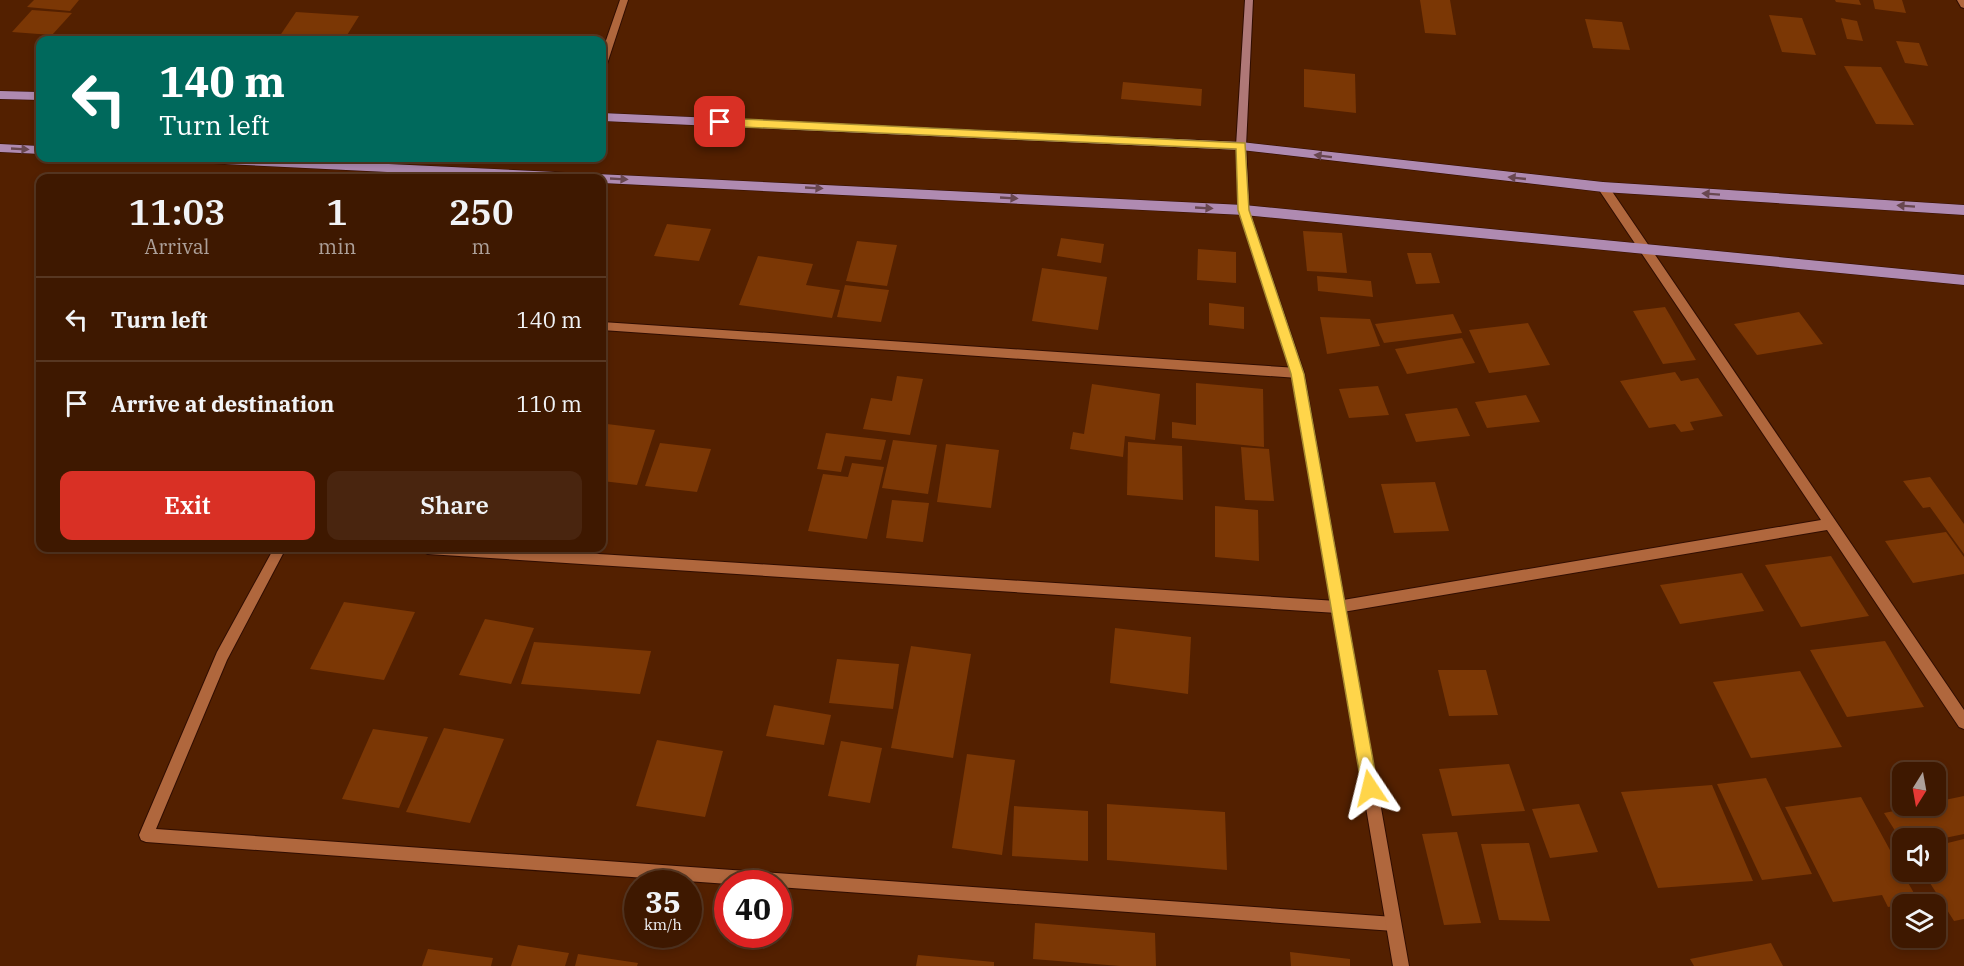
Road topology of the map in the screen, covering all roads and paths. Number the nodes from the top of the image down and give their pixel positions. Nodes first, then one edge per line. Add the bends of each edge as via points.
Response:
1 (624, 0) edge
2 (1249, 0) edge
3 (1961, 0) edge
4 (1964, 5) edge
5 (606, 52) edge
6 (0, 95) edge
7 (36, 96) edge
8 (606, 117) edge
9 (1241, 146) junction
10 (0, 148) edge
11 (36, 150) edge
12 (265, 162) edge
13 (509, 174) edge
14 (606, 179) edge
15 (1603, 187) junction
16 (1244, 210) junction
17 (1964, 210) edge
18 (1644, 248) junction
19 (1964, 280) edge
20 (606, 326) edge
21 (1298, 374) junction
22 (1830, 524) junction
23 (278, 552) edge
24 (490, 552) edge
25 (1337, 607) junction
26 (1964, 722) edge
27 (1394, 924) junction
28 (1401, 966) edge

1 - 5 street
2 - 9 main road
3 - 4 street
6 - 7 main road
8 - 9 main road
15 -> 9 main road
9 - 16 main road
10 -> 11 main road
12 -> 13 main road
14 -> 16 main road
17 -> 15 main road
15 - 18 street
16 - 18 main road
16 - 21 street
18 - 19 main road
18 - 22 street
20 - 21 street
21 - 25 street
22 - 25 street
22 - 26 street
23 - 27 street via 222,656 146,835
24 - 25 street
25 - 27 street
27 - 28 street

